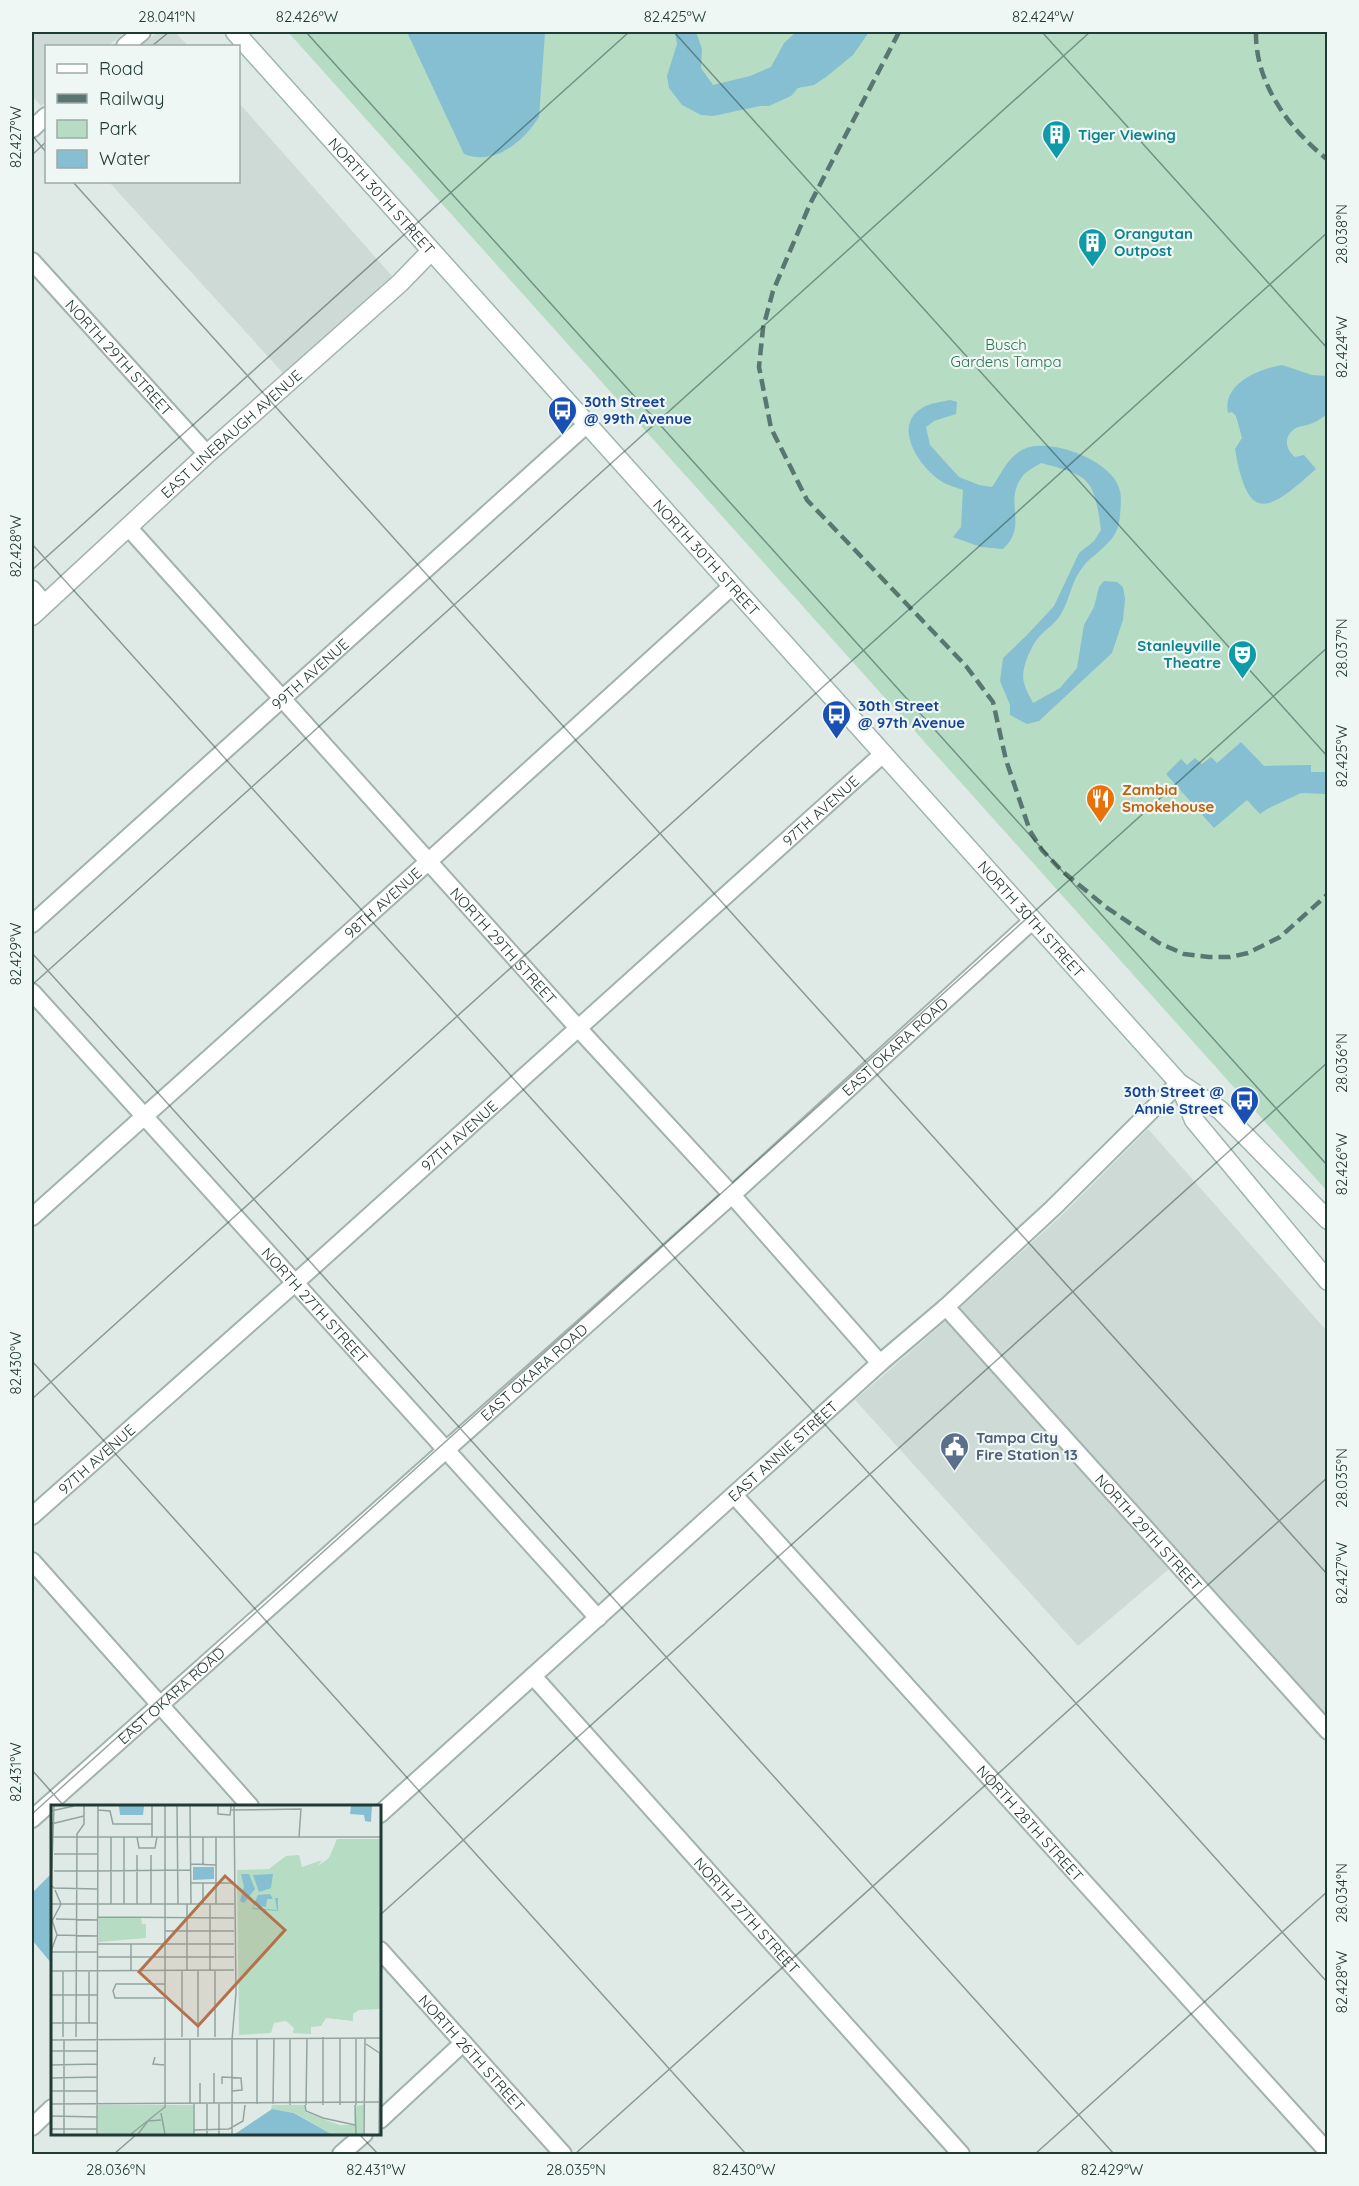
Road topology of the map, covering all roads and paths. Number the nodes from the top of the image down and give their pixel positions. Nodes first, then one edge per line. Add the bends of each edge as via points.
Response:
1 (142, 32) edge
2 (235, 32) edge
3 (126, 45) edge
4 (45, 117) edge
5 (32, 129) edge
6 (431, 251) junction
7 (32, 261) edge
8 (586, 424) junction
9 (207, 454) junction
10 (129, 528) junction
11 (732, 586) junction
12 (32, 589) edge
13 (38, 610) edge
14 (282, 698) junction
15 (883, 754) junction
16 (429, 861) junction
17 (1033, 920) junction
18 (32, 924) edge
19 (32, 992) edge
20 (578, 1028) junction
21 (1179, 1083) junction
22 (144, 1115) junction
23 (732, 1195) junction
24 (32, 1217) edge
25 (1328, 1220) edge
26 (1328, 1281) edge
27 (296, 1282) junction
28 (946, 1307) junction
29 (880, 1363) junction
30 (446, 1449) junction
31 (734, 1495) junction
32 (32, 1516) edge
33 (32, 1561) edge
34 (597, 1617) junction
35 (533, 1676) junction
36 (158, 1705) junction
37 (1328, 1731) edge
38 (249, 1805) edge
39 (381, 1813) edge
40 (32, 1819) edge
41 (381, 1951) edge
42 (463, 2043) junction
43 (51, 2109) edge
44 (381, 2119) edge
45 (32, 2127) edge
46 (362, 2135) edge
47 (1328, 2152) edge
48 (340, 2154) edge
49 (563, 2154) edge
50 (961, 2154) edge

1 - 3 street
2 - 6 main road, NORTH 30TH STREET
4 - 5 street
6 - 8 main road, NORTH 30TH STREET
6 - 9 main road, EAST LINEBAUGH AVENUE
7 - 9 street, NORTH 29TH STREET
8 - 11 main road, NORTH 30TH STREET
8 - 14 street, 99TH AVENUE
9 - 10 main road, EAST LINEBAUGH AVENUE
10 - 13 main road, EAST LINEBAUGH AVENUE
10 - 14 street, NORTH 29TH STREET
11 - 15 main road, NORTH 30TH STREET
11 - 16 street, 98TH AVENUE
12 - 13 street
14 - 16 street, NORTH 29TH STREET
14 - 18 street, 99TH AVENUE
15 - 17 main road, NORTH 30TH STREET
15 - 20 street, 97TH AVENUE
16 - 20 street, NORTH 29TH STREET
16 - 22 street, 98TH AVENUE
17 - 21 main road, NORTH 30TH STREET
17 - 23 street, EAST OKARA ROAD
19 - 22 street, NORTH 27TH STREET
20 - 23 street, NORTH 29TH STREET
20 - 27 street, 97TH AVENUE
21 - 25 main road, NORTH 30TH STREET via 1220,1110
21 - 26 main road, NORTH 30TH STREET via 1194,1120
21 - 28 street, EAST ANNIE STREET via 1053,1209
22 - 24 street, 98TH AVENUE
22 - 27 street, NORTH 27TH STREET
23 - 29 street, NORTH 29TH STREET
23 - 30 street, EAST OKARA ROAD
27 - 30 street, NORTH 27TH STREET
27 - 32 street, 97TH AVENUE
28 - 29 street, EAST ANNIE STREET
28 - 37 street, NORTH 29TH STREET
29 - 31 street, EAST ANNIE STREET
30 - 34 street, NORTH 27TH STREET
30 - 36 street, EAST OKARA ROAD
31 - 34 street, EAST ANNIE STREET
31 - 47 street, NORTH 28TH STREET
33 - 36 street
34 - 35 street, EAST ANNIE STREET
35 - 39 street, EAST ANNIE STREET
35 - 50 street, NORTH 27TH STREET
36 - 38 street
36 - 40 street, EAST OKARA ROAD
41 - 42 street, NORTH 26TH STREET
42 - 44 street
42 - 49 street, NORTH 26TH STREET
43 - 45 street
46 - 48 street

